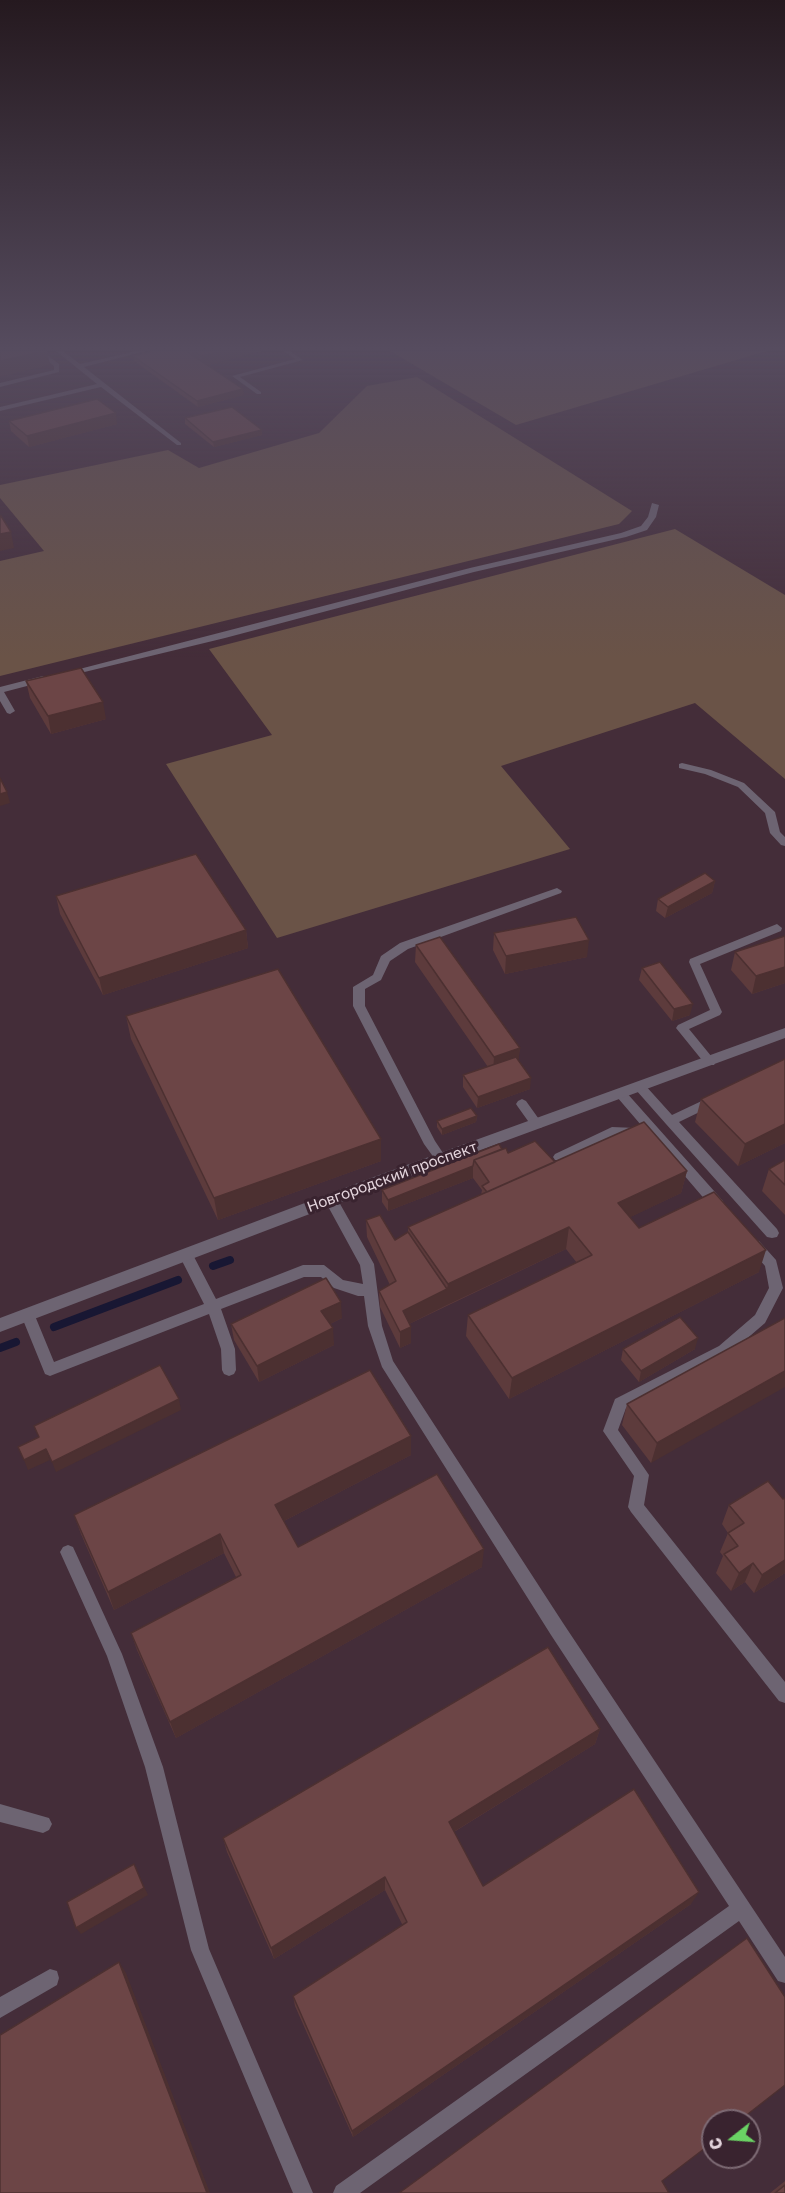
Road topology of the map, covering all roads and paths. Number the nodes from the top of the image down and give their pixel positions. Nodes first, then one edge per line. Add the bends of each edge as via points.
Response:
1 (655, 504) dead end
2 (0, 692) edge
3 (10, 711) dead end
4 (682, 766) dead end
5 (785, 843) edge
6 (557, 891) dead end
7 (777, 928) dead end
8 (785, 1033) edge
9 (710, 1062) junction
10 (640, 1087) junction
11 (621, 1094) junction
12 (722, 1096) edge
13 (522, 1104) dead end
14 (670, 1121) junction
15 (537, 1125) junction
16 (647, 1126) junction
17 (559, 1157) edge
18 (441, 1159) junction
19 (330, 1199) junction
20 (724, 1212) edge
21 (772, 1233) dead end
22 (748, 1238) edge
23 (186, 1255) junction
24 (371, 1290) junction
25 (213, 1306) junction
26 (27, 1315) junction
27 (0, 1325) edge
28 (229, 1370) dead end
29 (68, 1552) dead end
30 (785, 1695) edge
31 (0, 1813) edge
32 (43, 1824) dead end
33 (741, 1909) junction
34 (785, 1974) edge
35 (50, 1978) dead end
36 (0, 2008) edge
37 (303, 2193) edge
38 (343, 2193) edge

1 - 2 lane via 644,528 622,535
2 - 3 lane
4 - 5 lane via 741,785 770,812 775,833
6 - 18 lane via 404,946 385,959 377,976 359,987 359,1006
7 - 9 lane via 694,962 716,1012 682,1028
8 - 9 street, Новгородский проспект
9 - 10 street, Новгородский проспект
10 - 11 street, Новгородский проспект
10 - 14 lane
11 - 15 street, Новгородский проспект
11 - 16 lane
12 - 14 lane
13 - 15 lane
14 - 21 lane
15 - 18 street, Новгородский проспект
16 - 17 lane via 636,1132 612,1132
16 - 20 lane
18 - 19 street, Новгородский проспект
19 - 23 street, Новгородский проспект
19 - 24 lane via 367,1264
22 - 30 lane via 771,1264 776,1287 760,1319 724,1350 620,1404 610,1431 642,1476 636,1507
23 - 25 lane
23 - 26 street, Новгородский проспект
24 - 25 lane via 339,1284 324,1271 303,1271
24 - 33 lane via 375,1326 387,1363
25 - 26 lane via 50,1370
25 - 28 lane via 228,1349
26 - 27 street, Новгородский проспект
29 - 37 lane via 114,1654 154,1767 200,1950
31 - 32 lane
33 - 34 lane
33 - 38 lane
35 - 36 lane

